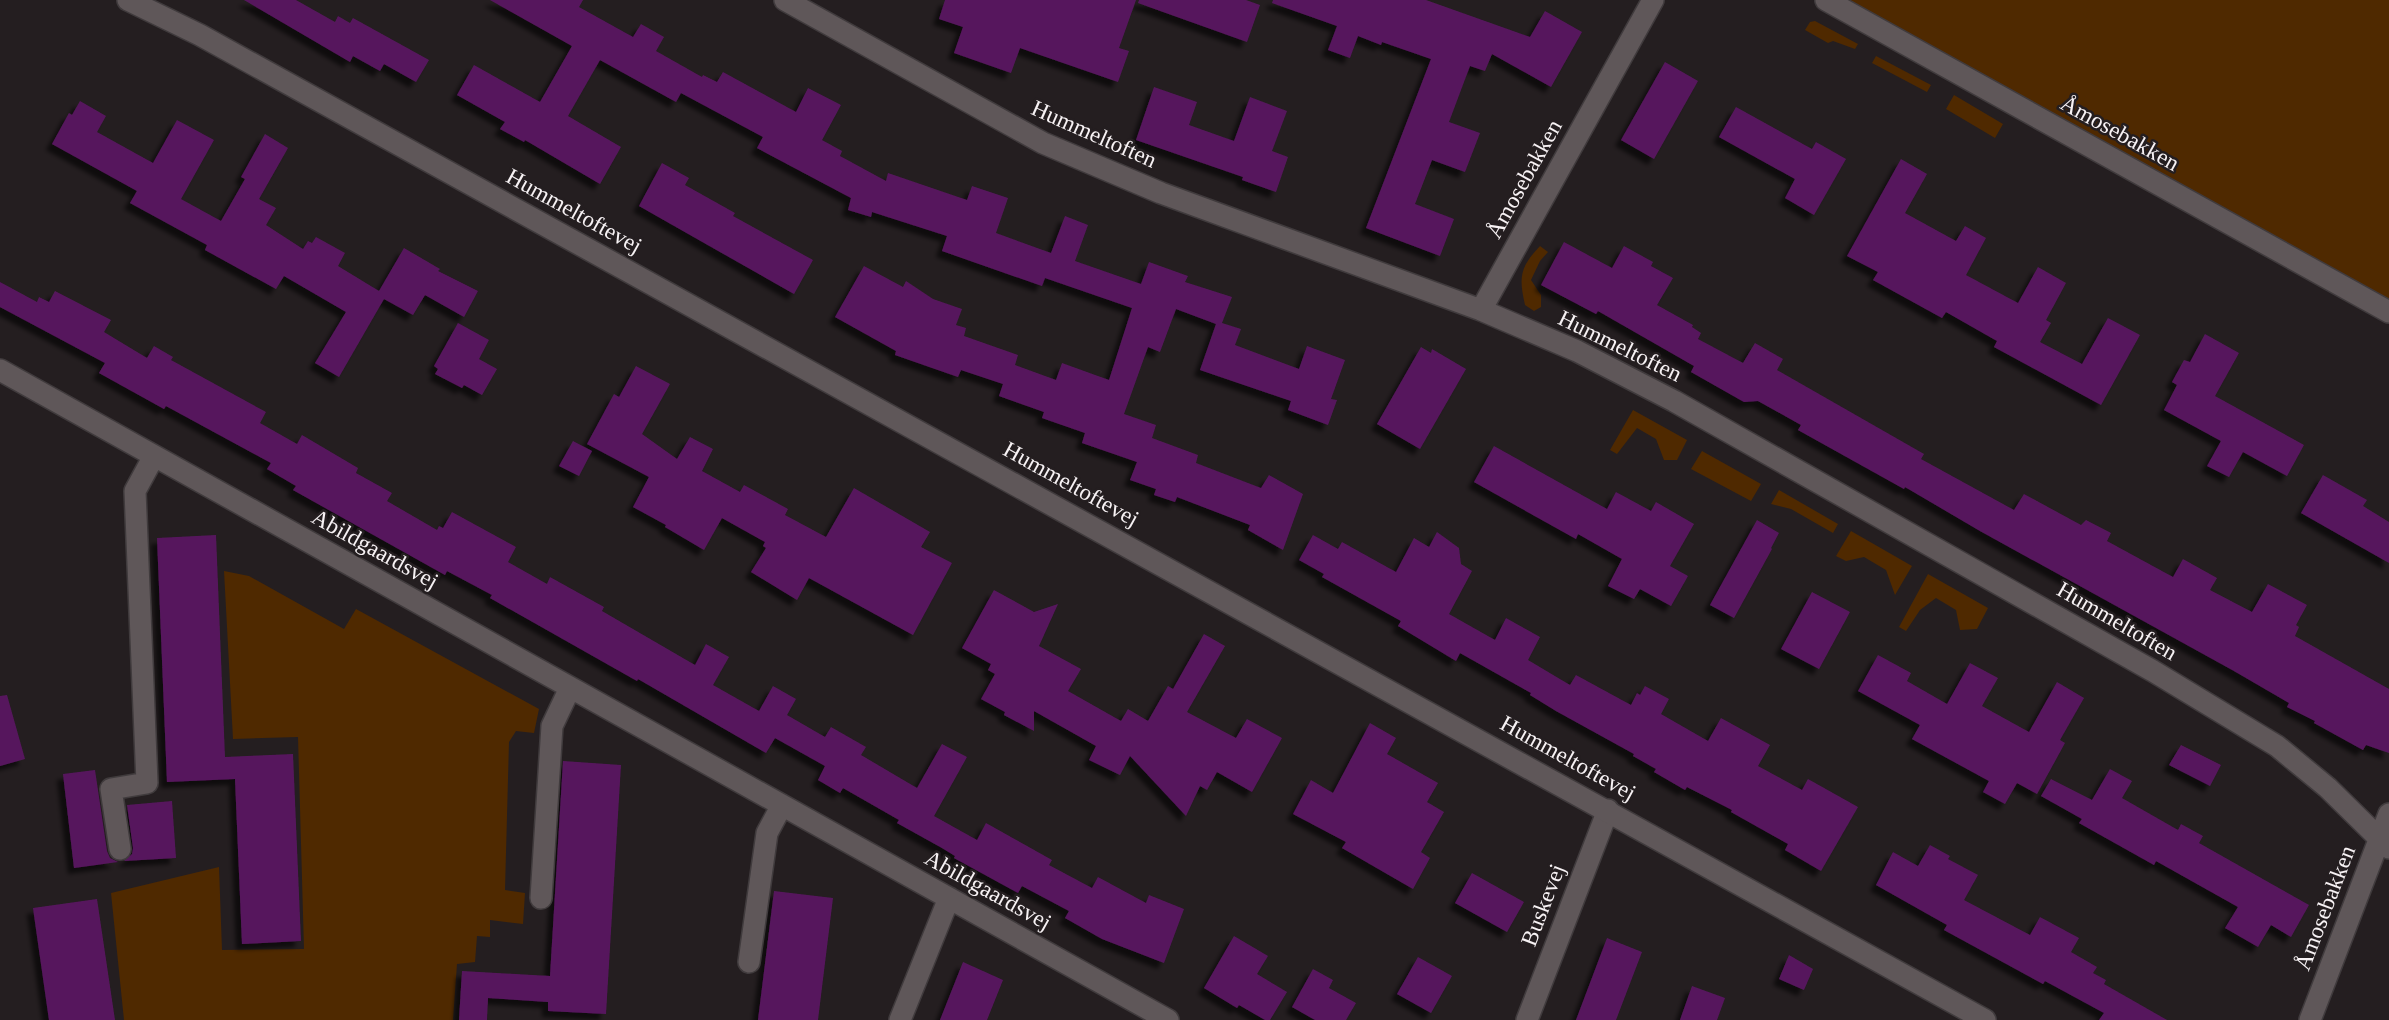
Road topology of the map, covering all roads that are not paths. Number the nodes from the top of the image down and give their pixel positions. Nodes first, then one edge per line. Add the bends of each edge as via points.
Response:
1 (128, 0) edge
2 (785, 0) edge
3 (1653, 0) edge
4 (1826, 0) edge
5 (1481, 310) junction
6 (2389, 312) edge
7 (0, 370) edge
8 (154, 456) junction
9 (570, 688) junction
10 (782, 806) junction
11 (1608, 810) junction
12 (2389, 814) edge
13 (2384, 843) edge
14 (120, 849) dead end
15 (541, 898) dead end
16 (948, 898) junction
17 (750, 962) dead end
18 (900, 1020) edge
19 (1168, 1020) edge
20 (1527, 1020) edge
21 (1985, 1020) edge
22 (2310, 1020) edge

1 - 11 street, Hummeltoftevej via 201,35
2 - 5 street, Hummeltoften via 1043,143 1161,193
3 - 5 street, Åmosebakken
4 - 6 street, Åmosebakken
5 - 13 street, Hummeltoften via 1577,351 1674,401 2164,678 2277,746
7 - 8 street, Abildgaardsvej
8 - 9 street, Abildgaardsvej
8 - 14 street via 135,491 147,783 111,789
9 - 10 street, Abildgaardsvej
9 - 15 street via 552,726
10 - 16 street, Abildgaardsvej
10 - 17 street via 767,833
11 - 20 street, Buskevej
11 - 21 street, Hummeltoftevej
12 - 13 street, Åmosebakken
13 - 22 street, Åmosebakken
16 - 18 street
16 - 19 street, Abildgaardsvej

